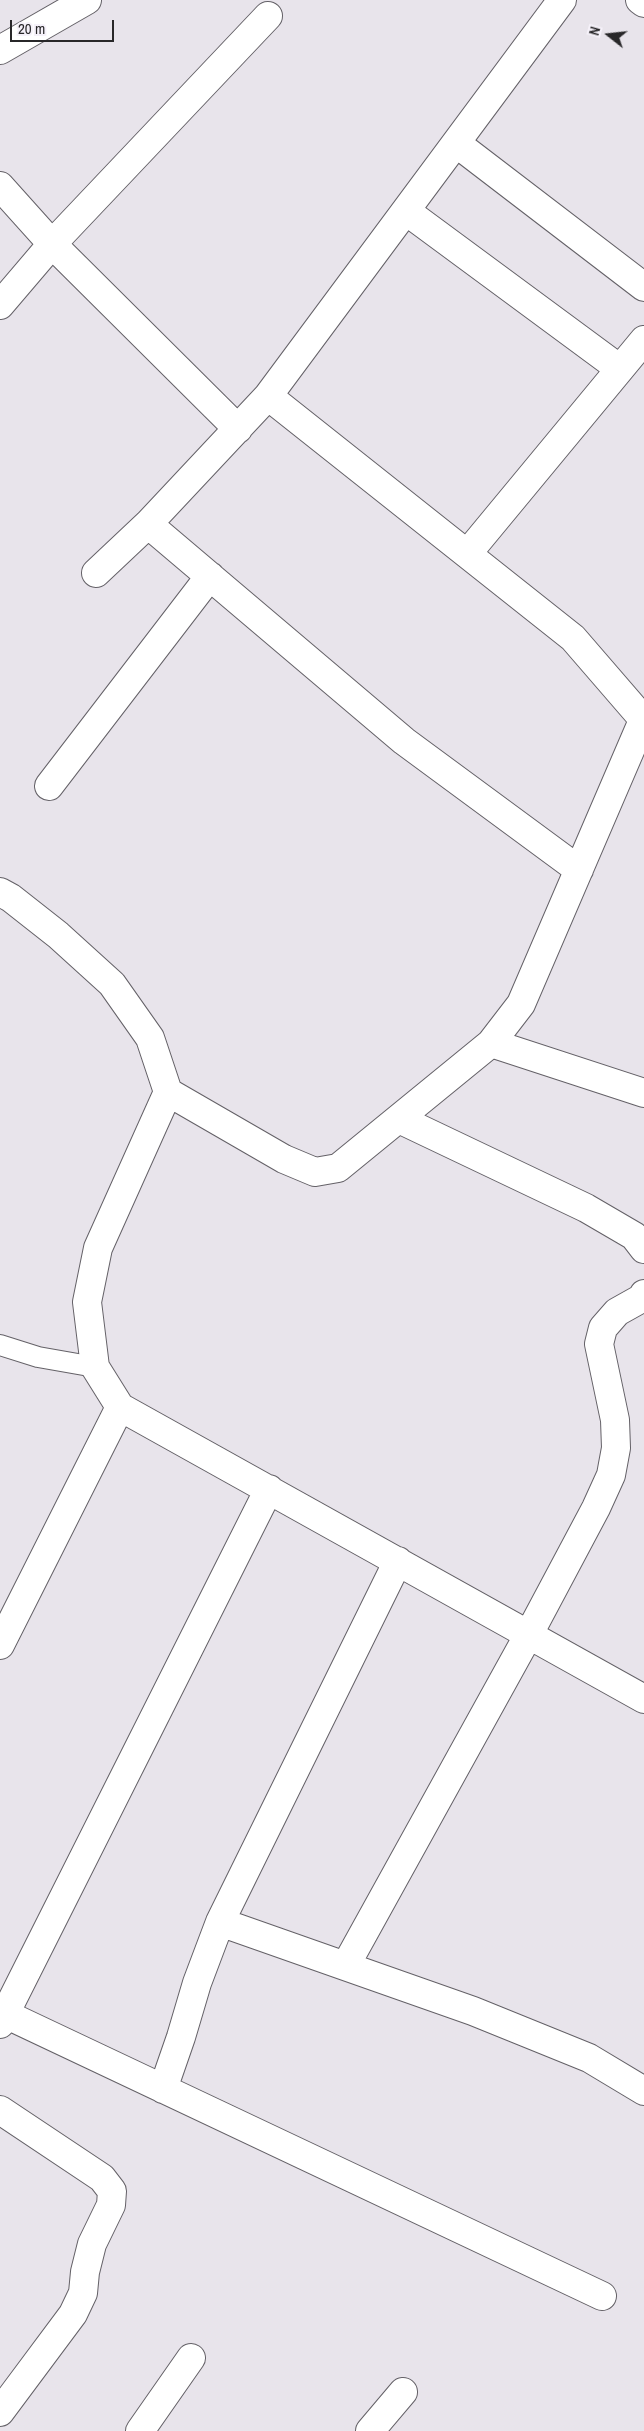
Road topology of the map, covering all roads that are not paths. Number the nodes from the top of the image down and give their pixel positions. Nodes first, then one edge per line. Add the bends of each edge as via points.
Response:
1 (87, 0) edge
2 (562, 0) edge
3 (640, 0) edge
4 (644, 3) edge
5 (268, 16) dead end
6 (0, 50) edge
7 (456, 143) junction
8 (0, 186) edge
9 (406, 211) junction
10 (52, 244) junction
11 (644, 287) edge
12 (0, 305) edge
13 (644, 340) edge
14 (620, 369) junction
15 (268, 396) junction
16 (238, 430) junction
17 (148, 524) junction
18 (467, 554) junction
19 (96, 573) dead end
20 (210, 576) junction
21 (644, 719) edge
22 (49, 786) dead end
23 (579, 870) junction
24 (0, 892) edge
25 (491, 1043) junction
26 (168, 1092) junction
27 (644, 1093) edge
28 (399, 1119) junction
29 (644, 1249) edge
30 (644, 1294) edge
31 (0, 1345) edge
32 (95, 1367) junction
33 (120, 1406) junction
34 (269, 1489) junction
35 (398, 1561) junction
36 (529, 1634) junction
37 (0, 1645) edge
38 (644, 1699) edge
39 (220, 1922) junction
40 (346, 1965) junction
41 (2, 2019) edge
42 (163, 2089) junction
43 (644, 2091) edge
44 (0, 2110) edge
45 (602, 2296) dead end
46 (191, 2358) dead end
47 (403, 2392) dead end
48 (0, 2412) edge
49 (140, 2431) edge
50 (370, 2431) edge

1 - 6 street
2 - 7 street
3 - 4 street
5 - 10 street
7 - 9 street
7 - 11 street
8 - 10 street
9 - 14 street
9 - 15 street
10 - 12 street
10 - 16 street
13 - 14 street
14 - 18 street
15 - 16 street
15 - 18 street
16 - 17 street
17 - 19 street
17 - 20 street
18 - 21 street via 573,638
20 - 22 street
20 - 23 street via 404,740
21 - 23 street
23 - 25 street via 521,1004
24 - 26 street via 58,935 112,984 150,1038
25 - 27 street
25 - 28 street
26 - 28 street via 284,1159 315,1172 338,1168
26 - 32 street via 98,1248 87,1302
28 - 29 street via 586,1208 634,1236
30 - 36 street via 618,1312 603,1328 600,1344 615,1420 616,1448 611,1475
31 - 32 lane via 38,1357
32 - 33 street
33 - 34 street
33 - 37 street
34 - 35 street
34 - 41 street
35 - 36 street
35 - 39 street
36 - 38 street
36 - 40 street
39 - 40 street
39 - 42 street
40 - 43 street via 589,2058
41 - 42 street
42 - 45 street
44 - 48 street via 102,2178 112,2191 111,2205 92,2244 83,2293 73,2314
46 - 49 street
47 - 50 street

